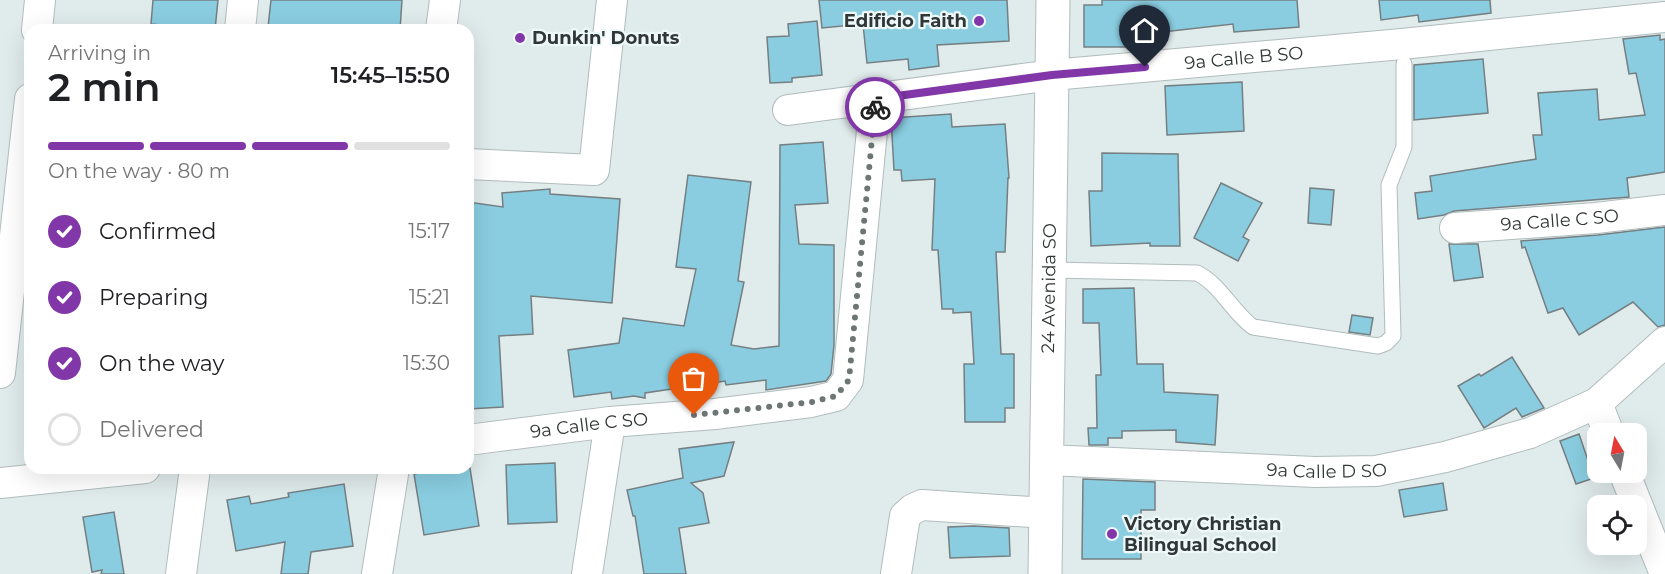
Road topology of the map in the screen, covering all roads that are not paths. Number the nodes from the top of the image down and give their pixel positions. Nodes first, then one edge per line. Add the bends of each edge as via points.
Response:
1 (40, 0) edge
2 (243, 0) edge
3 (445, 0) edge
4 (612, 0) edge
5 (1053, 0) edge
6 (1665, 17) edge
7 (38, 24) edge
8 (241, 24) edge
9 (442, 24) edge
10 (1403, 54) junction
11 (1052, 75) junction
12 (875, 99) junction
13 (788, 110) dead end
14 (24, 115) edge
15 (13, 145) edge
16 (474, 164) edge
17 (1665, 210) edge
18 (1455, 228) dead end
19 (1050, 270) junction
20 (1665, 342) edge
21 (0, 373) edge
22 (1597, 403) junction
23 (610, 422) junction
24 (1605, 423) edge
25 (474, 439) edge
26 (1047, 460) junction
27 (87, 474) edge
28 (194, 474) edge
29 (393, 474) edge
30 (0, 483) edge
31 (1628, 483) edge
32 (1046, 513) junction
33 (182, 574) edge
34 (377, 574) edge
35 (587, 574) edge
36 (896, 574) edge
37 (1045, 574) edge
38 (1665, 574) edge

1 - 7 street
2 - 8 street
3 - 9 street
4 - 16 street via 594,170
5 - 11 street, 24 Avenida SO
6 - 10 street, 9a Calle B SO
10 - 11 street, 9a Calle B SO
10 - 19 lane via 1404,147 1389,185 1393,336 1386,343 1378,346 1253,327 1209,279 1197,273
11 - 12 street, 9a Calle B SO
11 - 19 street, 24 Avenida SO
12 - 13 street, 9a Calle B SO
12 - 23 street, 9a Calle C SO via 849,380 836,396 715,414
14 - 15 street
15 - 21 street
17 - 18 street, 9a Calle C SO
19 - 26 street, 24 Avenida SO
20 - 22 street, 9a Calle D SO
22 - 24 street
22 - 26 street, 9a Calle D SO via 1530,433 1376,471 1315,472
23 - 25 street, 9a Calle C SO
23 - 35 street
26 - 32 street, 24 Avenida SO
27 - 30 street
28 - 33 street
29 - 34 street
31 - 38 street
32 - 36 street via 922,505 905,516
32 - 37 street, 24 Avenida SO

